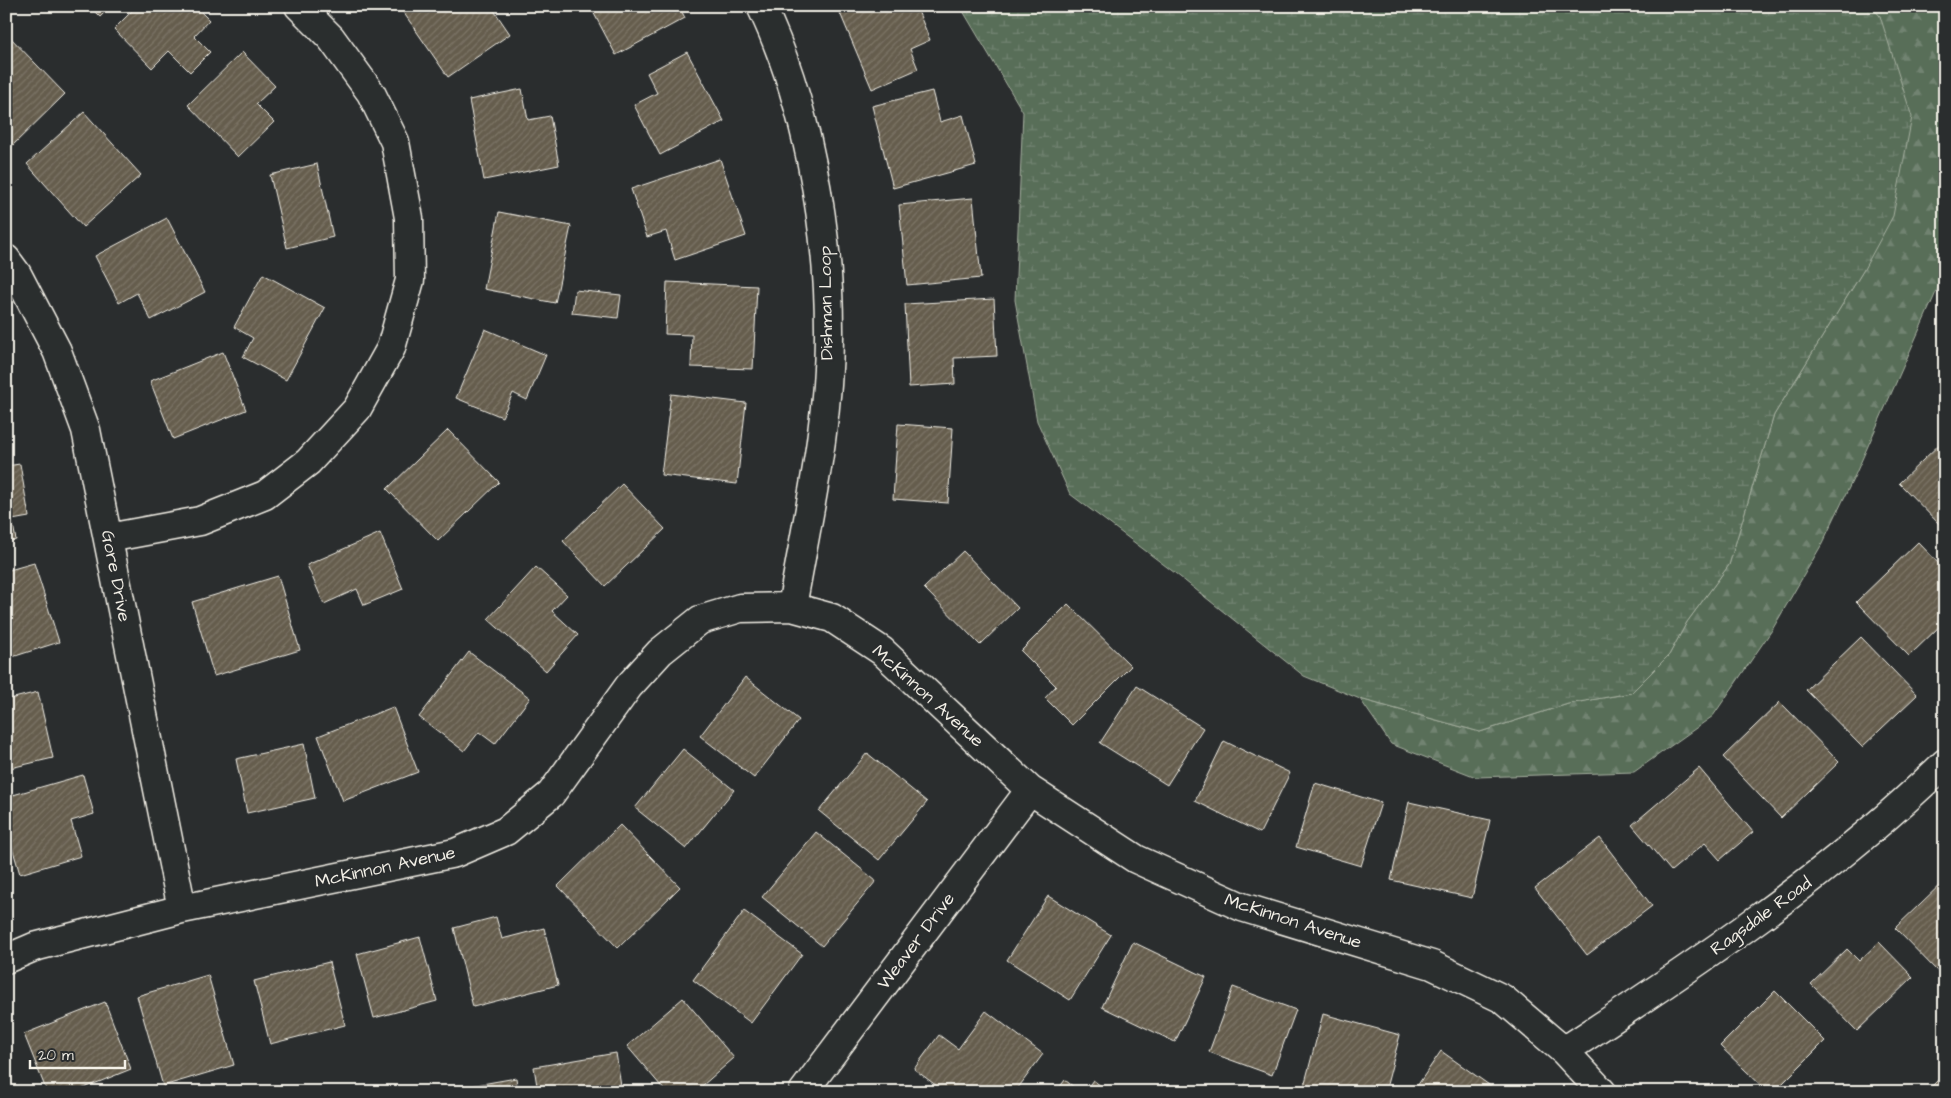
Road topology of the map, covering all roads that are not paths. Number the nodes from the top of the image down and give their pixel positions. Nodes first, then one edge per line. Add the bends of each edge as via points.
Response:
1 (299, 6) edge
2 (761, 6) edge
3 (6, 258) edge
4 (108, 538) junction
5 (792, 606) junction
6 (1945, 763) edge
7 (1030, 790) junction
8 (182, 909) junction
9 (6, 959) edge
10 (1564, 1051) junction
11 (803, 1092) edge
12 (1602, 1092) edge

1 - 4 street via 331,38 371,93 395,142 409,218 410,280 391,348 357,409 308,462 264,495 200,521
2 - 5 street, Dishman Loop via 776,38 807,141 826,244 830,331 822,432
3 - 4 street, Gore Drive via 57,351 86,430
4 - 8 street, Gore Drive
5 - 7 street, McKinnon Avenue via 832,618 882,652
5 - 8 street, McKinnon Avenue via 740,608 700,620 660,652 629,686 551,794 506,831 455,853
6 - 10 street, Ragsdale Road via 1813,878 1679,976
7 - 10 street, McKinnon Avenue via 1136,859 1242,907 1432,965 1503,999
7 - 11 street, Weaver Drive
8 - 9 street, McKinnon Avenue via 34,947
10 - 12 street, McKinnon Avenue

